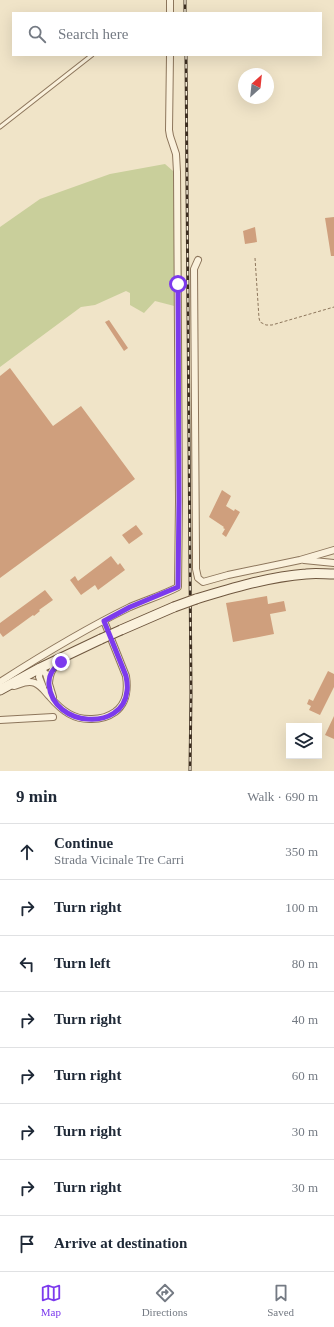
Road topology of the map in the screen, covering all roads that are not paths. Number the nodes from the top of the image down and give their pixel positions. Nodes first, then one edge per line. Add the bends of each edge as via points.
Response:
1 (170, 0) edge
2 (169, 12) edge
3 (91, 56) edge
4 (170, 56) edge
5 (0, 127) edge
6 (198, 260) dead end
7 (334, 550) edge
8 (300, 560) junction
9 (334, 563) edge
10 (334, 569) edge
11 (308, 574) junction
12 (334, 574) edge
13 (104, 621) junction
14 (88, 645) junction
15 (40, 668) junction
16 (0, 682) edge
17 (49, 683) junction
18 (0, 690) edge
19 (46, 692) junction
20 (56, 704) junction
21 (53, 717) dead end
22 (0, 720) edge

1 - 2 street
3 - 5 lane
4 - 13 street via 170,136 176,154 177,172 179,583 175,589 130,607
6 - 8 street via 194,269 198,578 203,582
7 - 8 street
8 - 9 street
10 - 11 main road via 317,570
11 - 12 main road
11 - 14 main road, bridge via 251,583 196,599
13 - 16 street
13 - 20 street via 126,676 128,690 124,701 113,714 94,719 76,717 66,713
14 - 15 main road
14 - 17 street via 81,652 55,666 50,673
15 - 17 street via 46,674
15 - 18 main road
15 - 19 street via 39,677
17 - 20 street
18 - 19 street via 28,682 37,684
19 - 20 street
21 - 22 street

